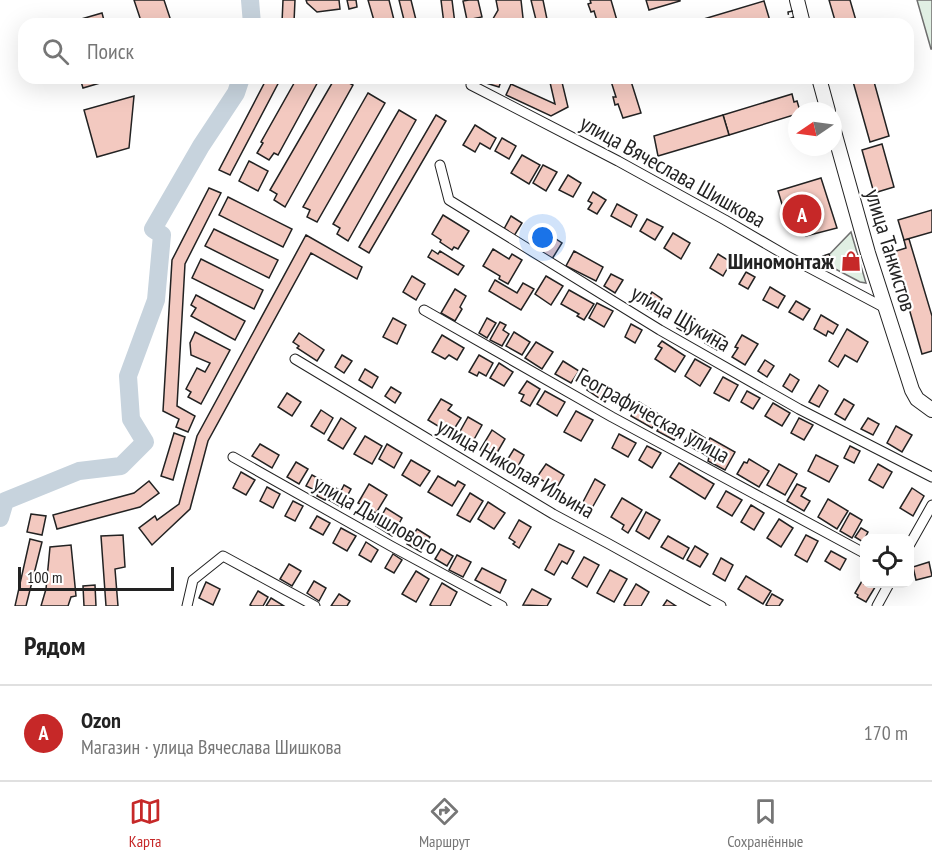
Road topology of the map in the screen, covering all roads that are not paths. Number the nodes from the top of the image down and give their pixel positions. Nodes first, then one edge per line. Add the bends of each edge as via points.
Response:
1 (796, 0) edge
2 (801, 18) edge
3 (821, 84) edge
4 (471, 86) dead end
5 (826, 102) edge
6 (841, 156) edge
7 (440, 165) dead end
8 (887, 309) junction
9 (424, 310) dead end
10 (295, 359) dead end
11 (932, 410) edge
12 (233, 457) dead end
13 (932, 477) edge
14 (932, 506) edge
15 (914, 536) edge
16 (860, 551) edge
17 (887, 588) edge
18 (187, 606) edge
19 (315, 606) edge
20 (502, 606) edge
21 (721, 606) edge
22 (878, 606) edge

1 - 2 main road
3 - 5 main road
4 - 8 street, улица Вячеслава Шишкова via 618,161
6 - 8 main road, улица Танкистов
7 - 13 street, улица Щукина via 448,201 660,330 799,409
8 - 11 main road, улица Танкистов via 912,390
9 - 16 street, Географическая улица
10 - 21 street, улица Николая Ильина via 552,514
12 - 20 street, улица Дышлового
14 - 15 street
17 - 22 street
18 - 19 street via 193,580 223,556

